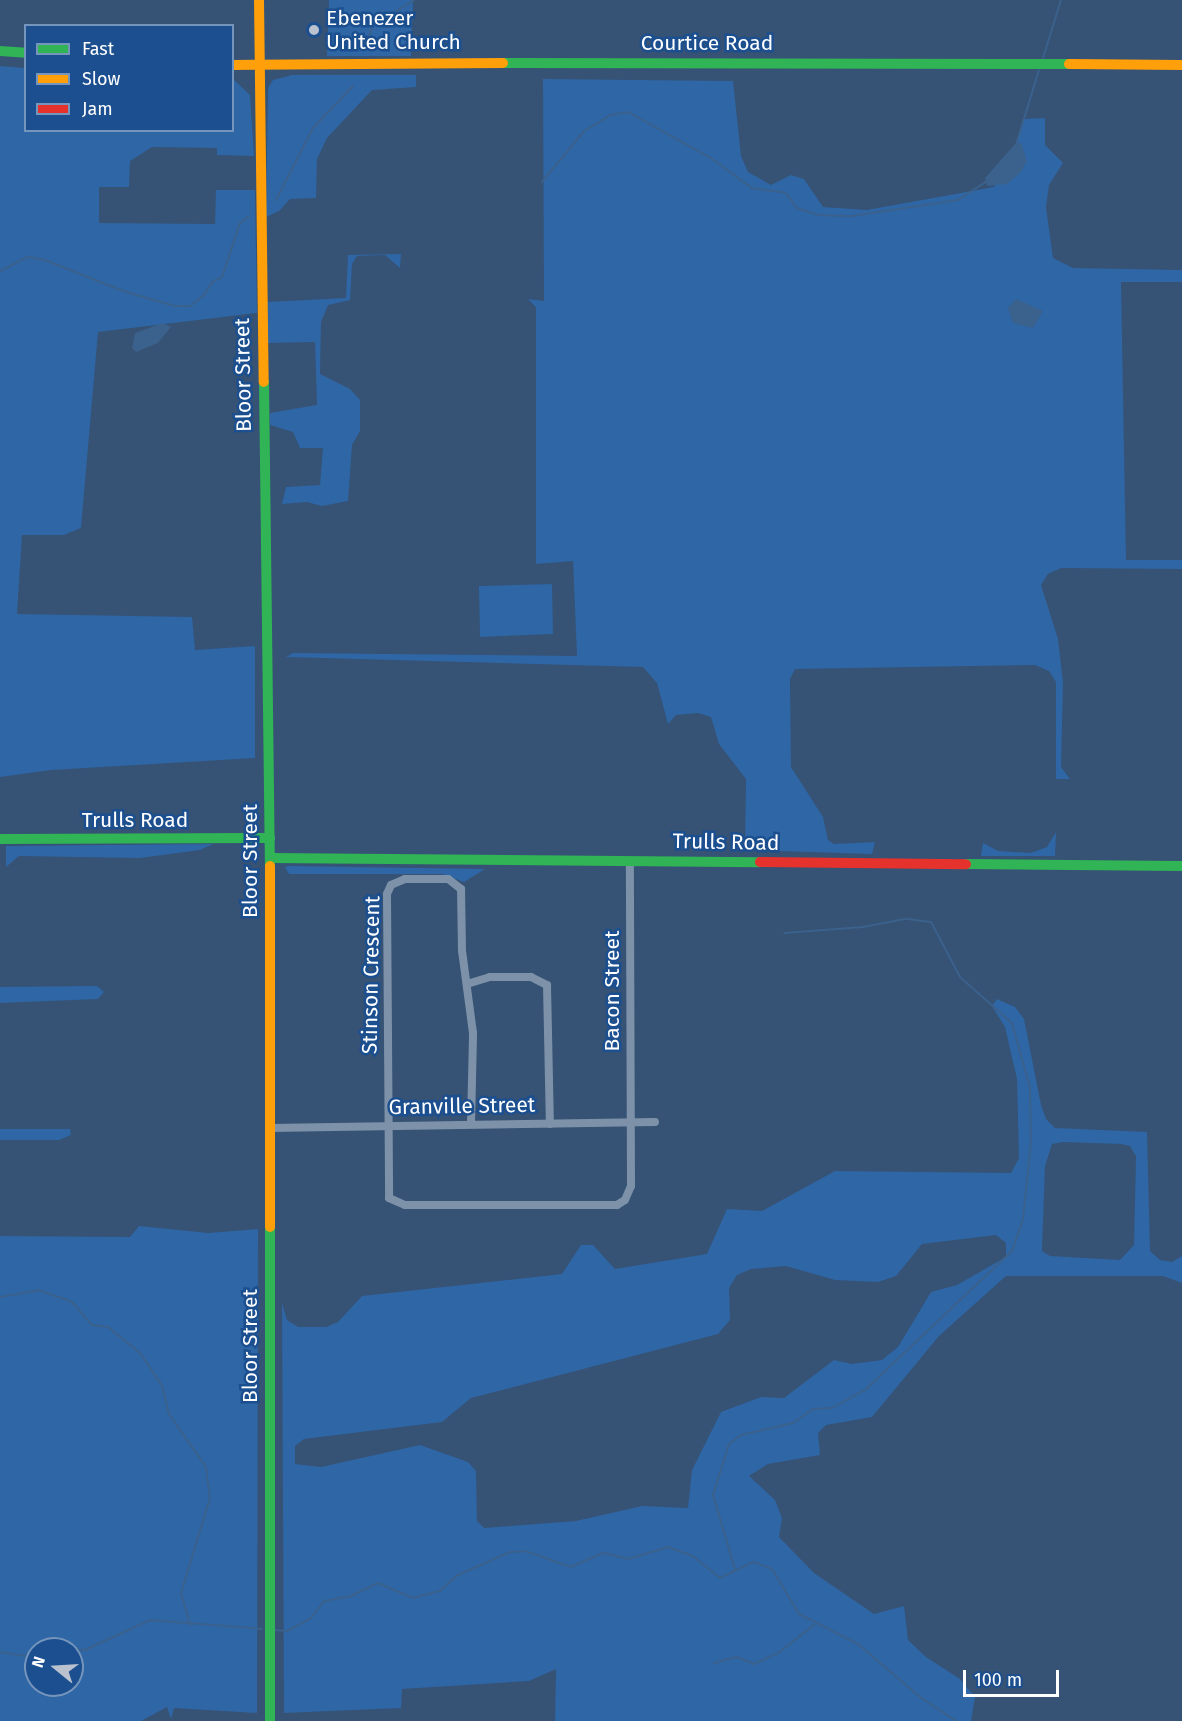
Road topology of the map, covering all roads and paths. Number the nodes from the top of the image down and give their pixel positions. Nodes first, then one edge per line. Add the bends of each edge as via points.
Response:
1 (259, 0) edge
2 (0, 51) edge
3 (24, 52) edge
4 (234, 65) edge
5 (1182, 65) edge
6 (259, 66) junction
7 (270, 838) junction
8 (0, 839) edge
9 (270, 858) junction
10 (630, 861) junction
11 (1182, 866) edge
12 (467, 984) junction
13 (631, 1122) junction
14 (655, 1122) dead end
15 (471, 1124) junction
16 (550, 1124) junction
17 (387, 1125) junction
18 (270, 1128) junction
19 (270, 1721) edge

1 - 6 main road, Bloor Street
2 - 3 main road
4 - 6 main road, Courtice Road
5 - 6 main road, Courtice Road via 719,61
6 - 7 main road, Bloor Street
7 - 8 main road, Trulls Road
7 - 9 main road, Bloor Street
9 - 10 main road, Trulls Road
9 - 18 main road, Bloor Street
10 - 11 main road, Trulls Road
10 - 13 street, Bacon Street
12 - 15 street, Stinson Crescent via 473,1033
12 - 16 street via 490,977 531,977 547,985
12 - 17 street, Stinson Crescent via 461,889 448,879 396,880 387,894
13 - 14 street, Granville Street
13 - 16 street, Granville Street
13 - 17 street, Bacon Street via 630,1194 617,1205 605,1206 396,1203 387,1190
15 - 16 street, Granville Street
15 - 17 street, Granville Street
17 - 18 street, Granville Street
18 - 19 main road, Bloor Street

